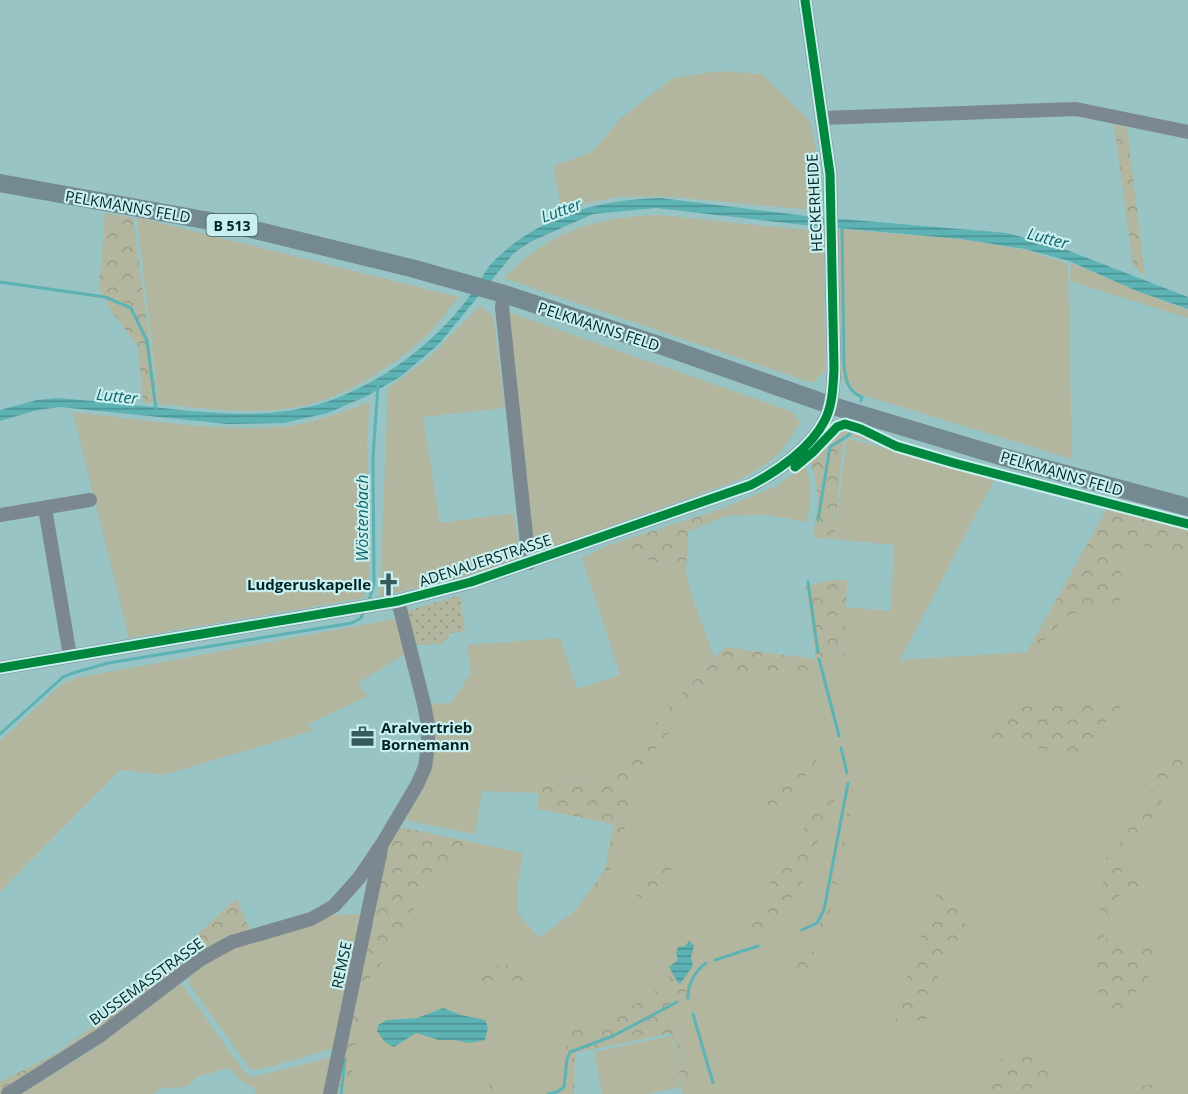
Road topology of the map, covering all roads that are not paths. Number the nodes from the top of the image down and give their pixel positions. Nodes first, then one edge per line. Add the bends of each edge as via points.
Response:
1 (805, 0) edge
2 (822, 118) junction
3 (1188, 132) edge
4 (0, 183) edge
5 (499, 293) junction
6 (830, 405) junction
7 (90, 500) dead end
8 (1188, 507) edge
9 (45, 508) junction
10 (0, 515) edge
11 (529, 562) junction
12 (398, 601) junction
13 (70, 656) junction
14 (0, 668) edge
15 (382, 843) junction
16 (8, 1094) edge
17 (330, 1094) edge

1 - 2 street, HECKERHEIDE
2 - 3 street via 1076,109
2 - 6 street, HECKERHEIDE via 832,207 834,369
4 - 5 main road, PELKMANNS FELD / B 513 via 243,227
5 - 6 main road, PELKMANNS FELD / B 513
5 - 11 street, ADENAUERSTRASSE
6 - 8 main road, PELKMANNS FELD / B 513
6 - 11 street, ADENAUERSTRASSE via 825,420 798,453 751,485
7 - 9 street
9 - 10 street
9 - 13 street
11 - 12 street, ADENAUERSTRASSE via 459,586
12 - 13 street, ADENAUERSTRASSE
12 - 15 street, BUSSEMASSTRASSE via 424,704 428,746 417,784
13 - 14 street, ADENAUERSTRASSE
15 - 16 street, BUSSEMASSTRASSE via 334,906 311,919 232,942 201,959 101,1035
15 - 17 street, REMSE

